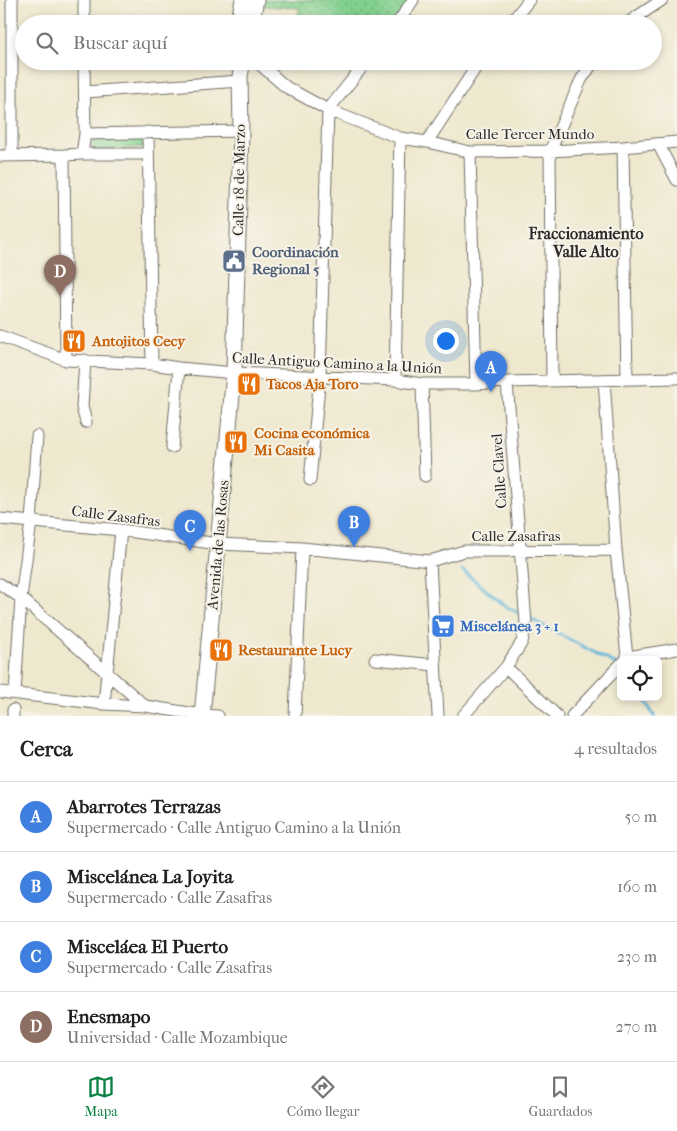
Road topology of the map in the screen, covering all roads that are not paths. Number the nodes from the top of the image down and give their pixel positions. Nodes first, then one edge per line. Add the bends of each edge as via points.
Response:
1 (12, 0) edge
2 (84, 0) edge
3 (243, 0) edge
4 (256, 0) edge
5 (414, 0) edge
6 (529, 0) edge
7 (662, 0) edge
8 (84, 15) edge
9 (240, 15) edge
10 (253, 15) edge
11 (403, 15) edge
12 (517, 15) edge
13 (640, 15) edge
14 (84, 70) edge
15 (240, 70) edge
16 (266, 70) edge
17 (360, 70) edge
18 (474, 70) edge
19 (588, 70) edge
20 (85, 92) junction
21 (328, 110) junction
22 (240, 131) junction
23 (148, 132) junction
24 (85, 134) junction
25 (400, 138) junction
26 (427, 142) junction
27 (677, 142) edge
28 (658, 144) junction
29 (623, 147) junction
30 (470, 152) junction
31 (550, 152) junction
32 (82, 154) junction
33 (148, 154) junction
34 (12, 155) junction
35 (64, 155) junction
36 (0, 156) edge
37 (677, 180) edge
38 (0, 336) edge
39 (66, 360) junction
40 (85, 360) junction
41 (152, 364) junction
42 (179, 368) junction
43 (234, 373) junction
44 (320, 376) junction
45 (677, 378) edge
46 (627, 379) junction
47 (395, 380) junction
48 (604, 380) junction
49 (552, 381) junction
50 (507, 382) junction
51 (422, 384) junction
52 (476, 384) junction
53 (86, 422) dead end
54 (37, 436) dead end
55 (172, 447) dead end
56 (424, 476) dead end
57 (310, 480) dead end
58 (0, 519) edge
59 (31, 522) junction
60 (121, 530) junction
61 (218, 544) junction
62 (302, 548) junction
63 (520, 550) junction
64 (616, 550) junction
65 (430, 561) junction
66 (0, 584) edge
67 (21, 598) junction
68 (677, 648) edge
69 (624, 656) edge
70 (642, 656) edge
71 (376, 659) dead end
72 (435, 664) junction
73 (506, 667) junction
74 (617, 668) edge
75 (107, 674) junction
76 (0, 692) edge
77 (15, 693) junction
78 (104, 704) junction
79 (145, 706) junction
80 (202, 716) edge
81 (218, 716) edge
82 (295, 716) edge
83 (438, 716) edge
84 (463, 716) edge
85 (557, 716) edge
86 (572, 716) edge

1 - 34 street
2 - 8 street
3 - 9 street
4 - 10 street
5 - 11 street
6 - 12 street
7 - 13 street
14 - 20 street
15 - 20 street
15 - 22 street, Calle 18 de Marzo
16 - 21 street, Calle Tercer Mundo via 286,87
17 - 21 street
18 - 26 street
19 - 31 street
20 - 24 street
21 - 25 street, Calle Tercer Mundo
21 - 44 street
22 - 23 street
22 - 43 street, Calle 18 de Marzo
23 - 24 street
23 - 33 street
24 - 32 street
25 - 26 street, Calle Tercer Mundo
25 - 47 street
26 - 30 street, Calle Tercer Mundo
27 - 28 street, Calle Tercer Mundo
28 - 29 street, Calle Tercer Mundo
28 - 37 street
29 - 31 street, Calle Tercer Mundo
29 - 46 street
30 - 31 street, Calle Tercer Mundo
30 - 52 street
31 - 49 street
32 - 33 street
32 - 35 street
33 - 41 street
34 - 35 street
34 - 36 street
35 - 39 street
38 - 39 street, Calle Antiguo Camino a la Unión
39 - 40 street, Calle Antiguo Camino a la Unión
40 - 41 street, Calle Antiguo Camino a la Unión
40 - 53 street via 82,407
41 - 42 street, Calle Antiguo Camino a la Unión
42 - 43 street, Calle Antiguo Camino a la Unión
42 - 55 street
43 - 44 street, Calle Antiguo Camino a la Unión
43 - 61 street, Avenida de las Rosas
44 - 47 street, Calle Antiguo Camino a la Unión
44 - 57 street
45 - 46 street, Calle Antiguo Camino a la Unión
46 - 48 street, Calle Antiguo Camino a la Unión
47 - 51 street, Calle Antiguo Camino a la Unión
48 - 49 street, Calle Antiguo Camino a la Unión
48 - 64 street
49 - 50 street, Calle Antiguo Camino a la Unión
50 - 52 street, Calle Antiguo Camino a la Unión
50 - 63 street, Calle Clavel
51 - 52 street, Calle Antiguo Camino a la Unión
51 - 56 street
54 - 59 street
58 - 59 street, Calle Zasafras
59 - 60 street, Calle Zasafras
59 - 67 street
60 - 61 street, Calle Zasafras
60 - 75 street
61 - 62 street, Calle Zasafras
61 - 80 street, Avenida de las Rosas
62 - 65 street, Calle Zasafras
62 - 82 street
63 - 64 street, Calle Zasafras
63 - 65 street, Calle Zasafras via 464,551
63 - 73 street, Calle Clavel via 526,622 522,642
64 - 69 street
65 - 72 street
66 - 67 street
67 - 75 street
67 - 77 street
68 - 70 street
71 - 72 street
72 - 83 street
73 - 84 street, Calle Clavel
73 - 85 street
74 - 86 street
75 - 78 street
75 - 79 street
76 - 77 street
77 - 78 street
78 - 79 street
79 - 80 street
80 - 81 street

